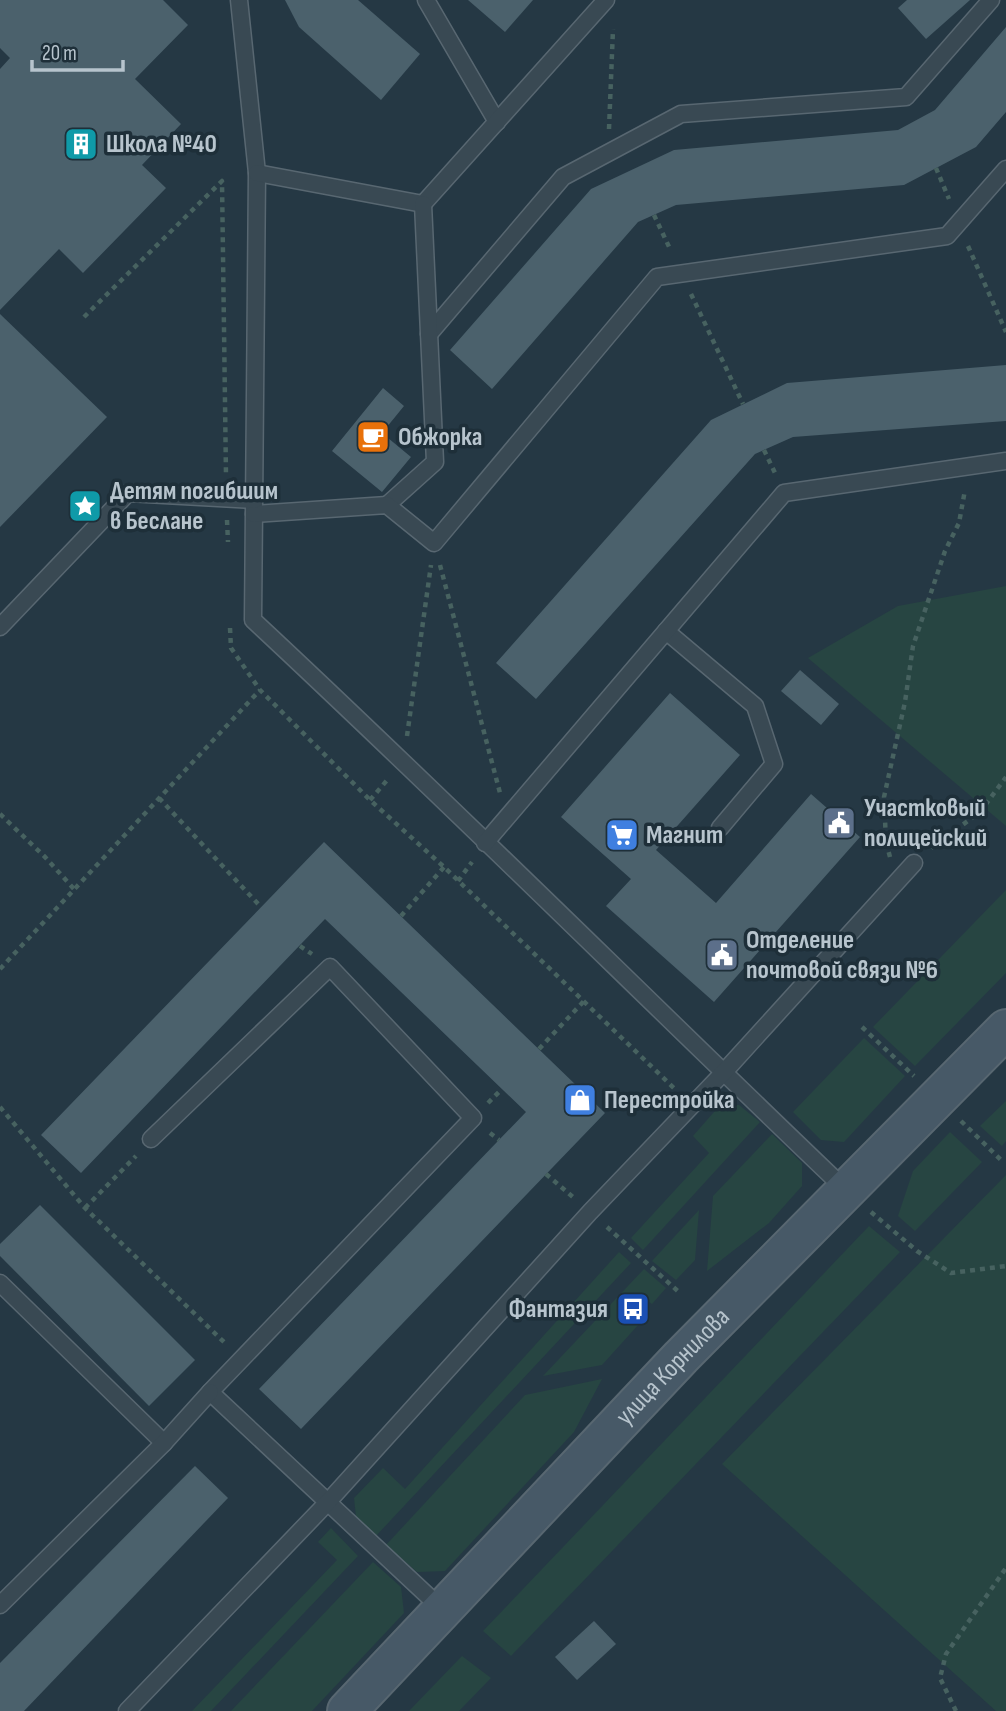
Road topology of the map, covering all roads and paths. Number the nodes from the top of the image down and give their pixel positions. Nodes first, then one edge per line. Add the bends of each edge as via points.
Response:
1 (239, 0) edge
2 (606, 0) edge
3 (990, 0) edge
4 (428, 1) edge
5 (613, 28) dead end
6 (497, 122) junction
7 (608, 152) junction
8 (936, 168) dead end
9 (1006, 169) edge
10 (257, 173) junction
11 (423, 204) junction
12 (654, 215) dead end
13 (958, 223) junction
14 (682, 274) junction
15 (84, 317) dead end
16 (1006, 332) edge
17 (429, 334) junction
18 (743, 404) dead end
19 (1006, 461) edge
20 (970, 466) junction
21 (226, 499) junction
22 (387, 505) junction
23 (254, 507) junction
24 (434, 543) junction
25 (228, 553) dead end
26 (230, 621) dead end
27 (0, 627) edge
28 (666, 631) junction
29 (260, 690) junction
30 (404, 760) junction
31 (1006, 778) edge
32 (159, 799) junction
33 (370, 800) junction
34 (0, 814) edge
35 (506, 818) junction
36 (720, 828) dead end
37 (485, 843) junction
38 (914, 863) joint
39 (444, 867) junction
40 (897, 882) junction
41 (74, 889) junction
42 (261, 907) dead end
43 (401, 916) dead end
44 (0, 969) edge
45 (584, 1002) junction
46 (1006, 1029) edge
47 (539, 1049) dead end
48 (724, 1072) junction
49 (692, 1105) junction
50 (0, 1107) edge
51 (151, 1139) joint
52 (546, 1174) dead end
53 (846, 1190) junction
54 (85, 1208) junction
55 (590, 1212) junction
56 (1006, 1266) edge
57 (0, 1283) edge
58 (681, 1294) dead end
59 (242, 1358) junction
60 (210, 1392) junction
61 (164, 1443) junction
62 (327, 1503) junction
63 (1006, 1568) edge
64 (0, 1605) edge
65 (443, 1610) junction
66 (127, 1711) edge
67 (347, 1711) edge
68 (956, 1711) edge

1 - 10 lane
2 - 6 lane
3 - 7 lane via 906,97 681,114
4 - 6 lane
5 - 7 path
6 - 11 lane
7 - 17 lane via 563,177
8 - 13 path
9 - 13 lane
10 - 11 lane
10 - 23 lane
11 - 17 lane
12 - 14 path
13 - 14 lane via 947,236
13 - 16 path
14 - 18 path
14 - 24 lane via 657,277
15 - 21 path via 222,181
17 - 22 lane via 435,462
19 - 20 lane
20 - 28 lane via 785,493
20 - 40 path via 959,523 913,646 884,797 886,842
21 - 23 lane
21 - 25 path
21 - 27 lane via 128,494
22 - 23 lane
22 - 24 lane
23 - 30 lane via 253,620
24 - 30 path
24 - 35 path
26 - 29 path via 231,648
28 - 35 lane
28 - 36 lane via 755,706 774,764
29 - 32 path
29 - 33 path
30 - 33 path
30 - 37 lane
31 - 38 path via 980,812
32 - 41 path
32 - 42 path
33 - 39 path
34 - 41 path
35 - 37 lane
37 - 48 lane
38 - 40 lane
39 - 43 path
39 - 45 path
40 - 48 lane
41 - 44 path
45 - 47 path
45 - 49 path
46 - 53 main road, улица Корнилова
48 - 49 lane
48 - 53 lane
49 - 55 lane
50 - 54 path
51 - 54 path
51 - 59 lane via 330,967 473,1118
52 - 55 path
53 - 56 path via 917,1251 951,1273
53 - 65 main road, улица Корнилова
54 - 59 path
55 - 58 path
55 - 62 lane
57 - 61 lane
59 - 60 lane
60 - 61 lane
60 - 62 lane
61 - 64 lane
62 - 65 lane
62 - 66 lane
63 - 68 path via 946,1654 940,1678
65 - 67 main road, улица Корнилова

